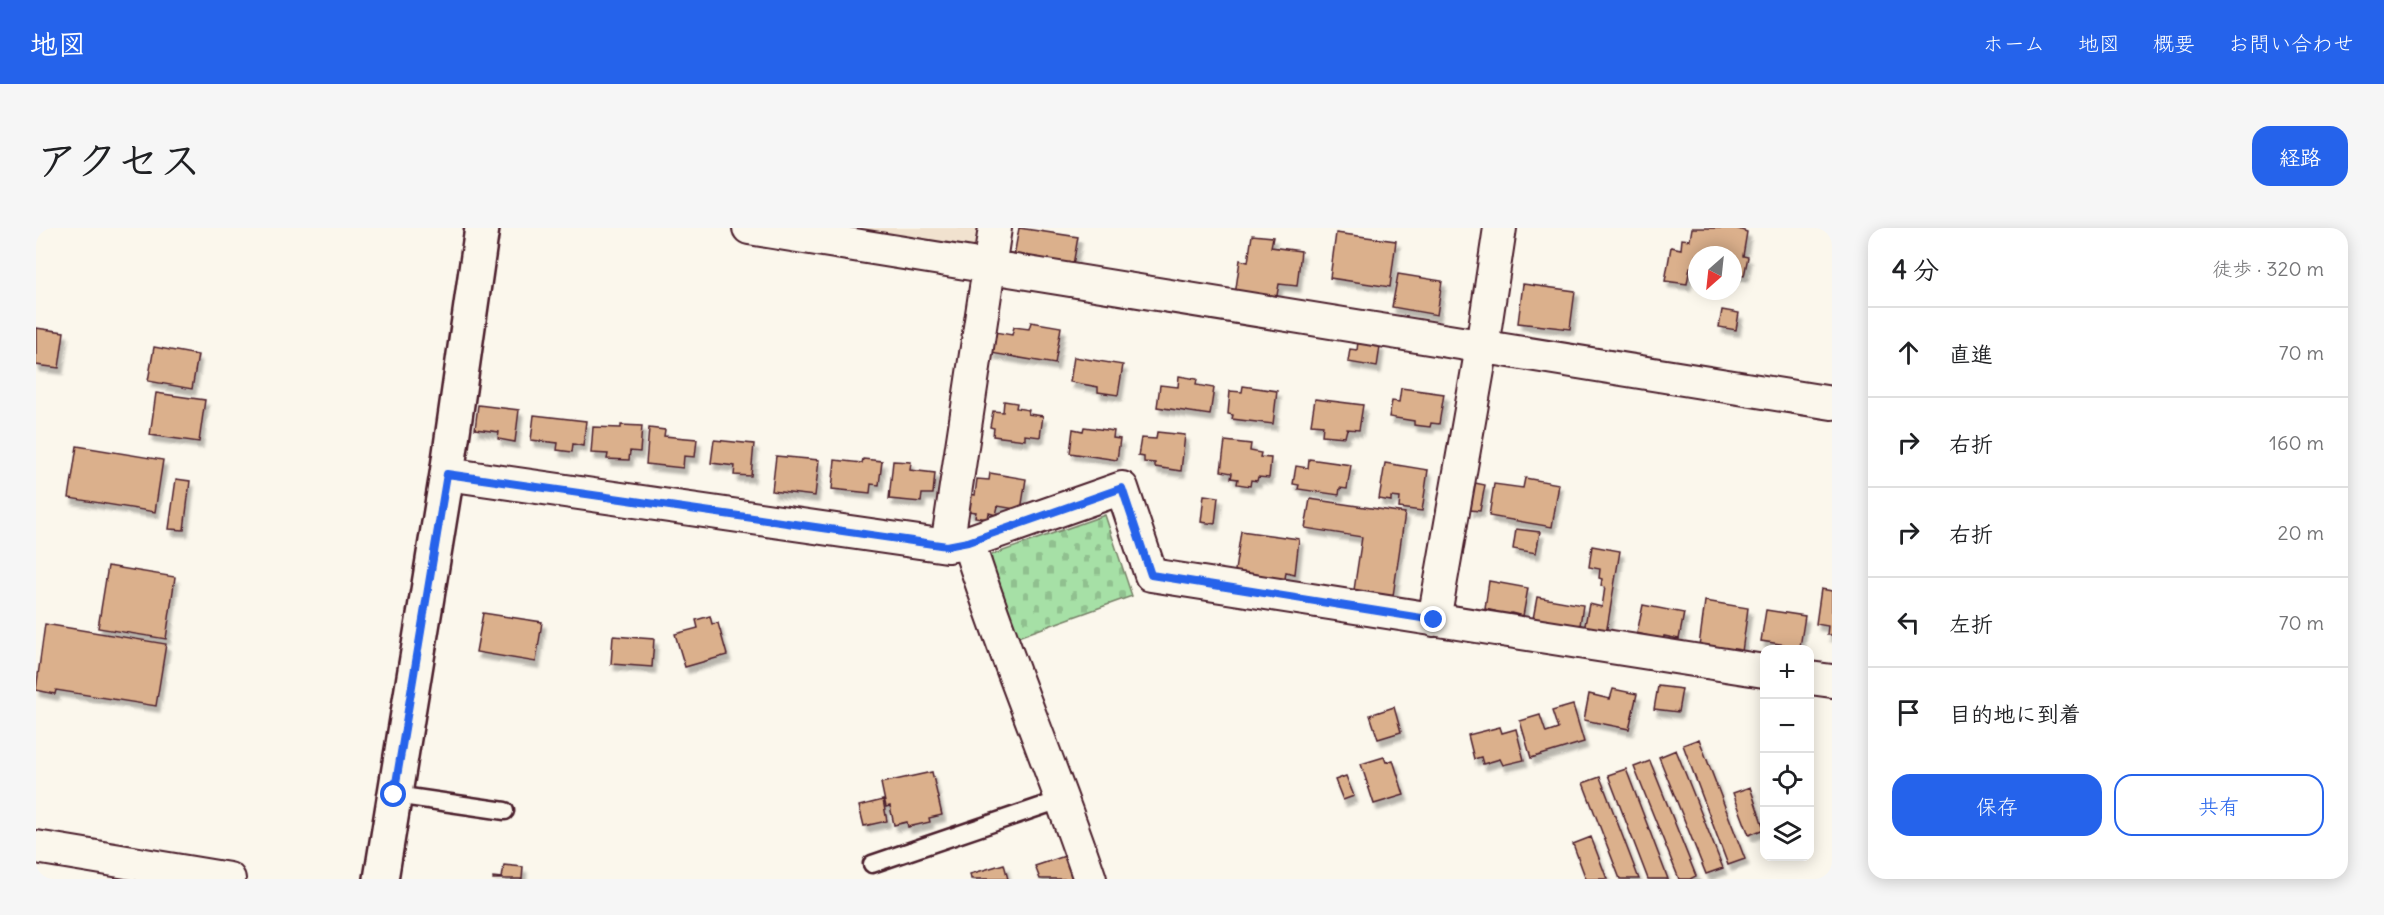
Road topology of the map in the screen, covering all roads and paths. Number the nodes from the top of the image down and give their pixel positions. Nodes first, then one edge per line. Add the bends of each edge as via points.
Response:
1 (482, 228) edge
2 (749, 228) edge
3 (995, 228) edge
4 (1500, 228) edge
5 (988, 265) junction
6 (1482, 347) junction
7 (1832, 403) edge
8 (447, 474) junction
9 (958, 544) junction
10 (1434, 620) junction
11 (1760, 670) edge
12 (1814, 679) edge
13 (1832, 681) edge
14 (394, 795) junction
15 (1063, 799) junction
16 (505, 811) dead end
17 (36, 847) edge
18 (872, 864) dead end
19 (229, 879) edge
20 (381, 879) edge
21 (1090, 879) edge

1 - 8 street
2 - 5 street
3 - 5 street
4 - 6 street
5 - 6 street
5 - 9 street
6 - 7 street
6 - 10 street
8 - 9 street
8 - 14 street
9 - 10 street via 1122,488 1151,575
9 - 15 street via 989,608
10 - 11 street
12 - 13 street
14 - 16 lane
14 - 20 street
15 - 18 lane
15 - 21 street
17 - 19 street

